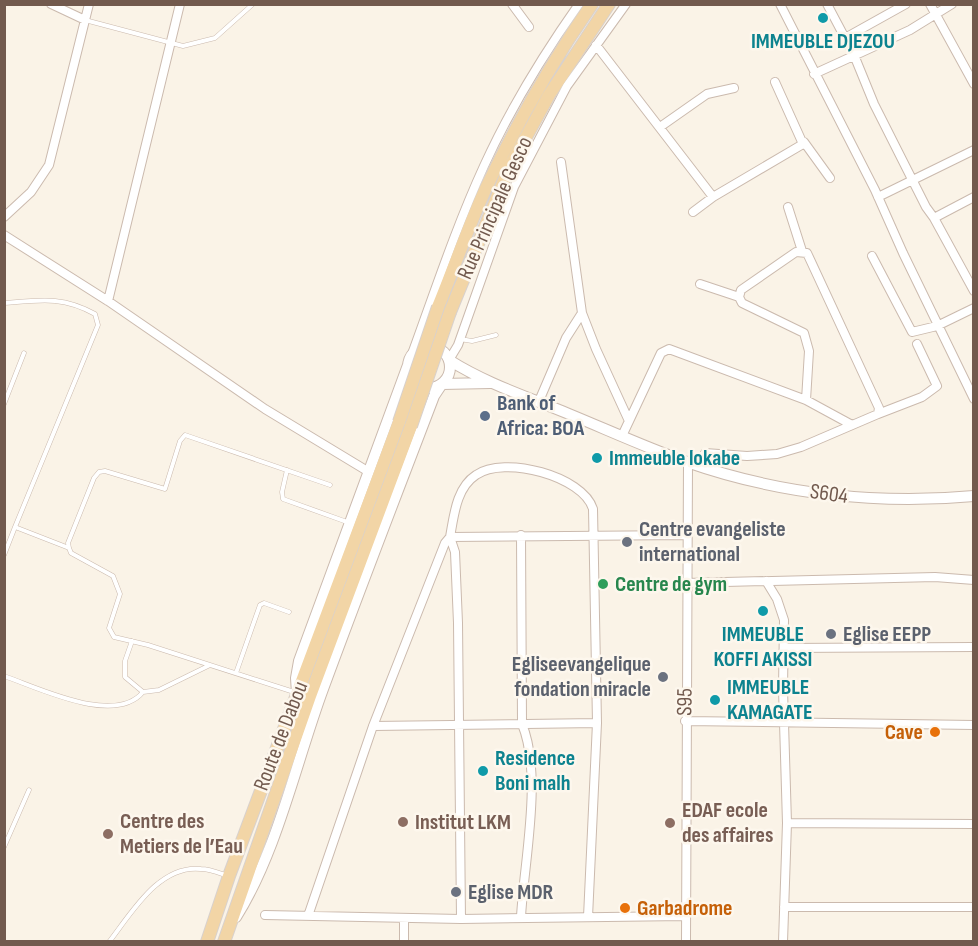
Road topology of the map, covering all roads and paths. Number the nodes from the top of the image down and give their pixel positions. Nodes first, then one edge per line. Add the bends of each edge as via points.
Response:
1 (51, 4) edge
2 (88, 4) edge
3 (180, 4) edge
4 (253, 4) edge
5 (512, 4) edge
6 (579, 4) edge
7 (592, 4) edge
8 (609, 4) edge
9 (626, 4) edge
10 (780, 4) edge
11 (827, 4) edge
12 (906, 4) edge
13 (930, 4) edge
14 (952, 4) edge
15 (937, 14) junction
16 (85, 20) junction
17 (530, 27) dead end
18 (845, 38) junction
19 (171, 45) junction
20 (596, 45) junction
21 (854, 55) junction
22 (814, 74) junction
23 (776, 82) dead end
24 (974, 84) edge
25 (734, 88) dead end
26 (660, 127) junction
27 (804, 142) junction
28 (974, 150) edge
29 (561, 162) dead end
30 (830, 178) dead end
31 (914, 180) junction
32 (713, 197) junction
33 (879, 197) junction
34 (974, 197) edge
35 (788, 207) dead end
36 (693, 212) dead end
37 (4, 217) edge
38 (934, 218) junction
39 (4, 235) edge
40 (802, 251) junction
41 (872, 256) dead end
42 (700, 284) dead end
43 (974, 291) edge
44 (739, 297) junction
45 (108, 301) junction
46 (4, 303) edge
47 (974, 308) edge
48 (444, 310) junction
49 (582, 313) junction
50 (937, 326) junction
51 (496, 335) dead end
52 (460, 339) junction
53 (917, 344) dead end
54 (24, 353) dead end
55 (410, 360) junction
56 (449, 360) junction
57 (490, 383) junction
58 (442, 384) junction
59 (974, 399) edge
60 (806, 400) junction
61 (538, 401) junction
62 (4, 404) edge
63 (878, 414) junction
64 (629, 421) junction
65 (852, 425) junction
66 (622, 436) junction
67 (693, 464) junction
68 (287, 470) junction
69 (369, 472) junction
70 (330, 485) dead end
71 (974, 496) edge
72 (15, 527) junction
73 (360, 530) junction
74 (521, 535) junction
75 (687, 535) junction
76 (595, 536) junction
77 (450, 537) junction
78 (69, 548) junction
79 (4, 555) edge
80 (974, 580) edge
81 (766, 582) junction
82 (686, 583) junction
83 (289, 612) dead end
84 (132, 641) junction
85 (974, 647) edge
86 (784, 648) junction
87 (210, 665) junction
88 (236, 673) junction
89 (4, 676) edge
90 (143, 692) junction
91 (297, 694) junction
92 (685, 721) junction
93 (597, 723) junction
94 (784, 723) junction
95 (522, 724) junction
96 (461, 725) junction
97 (974, 725) edge
98 (372, 726) junction
99 (29, 790) dead end
100 (787, 823) junction
101 (974, 824) edge
102 (4, 848) edge
103 (229, 876) junction
104 (784, 907) junction
105 (974, 907) edge
106 (265, 915) dead end
107 (308, 916) junction
108 (686, 916) junction
109 (521, 917) junction
110 (588, 917) junction
111 (404, 918) junction
112 (461, 918) junction
113 (229, 929) junction
114 (109, 942) edge
115 (207, 942) edge
116 (224, 942) edge
117 (404, 942) edge
118 (686, 942) edge
119 (783, 942) edge

1 - 16 street
2 - 16 street
3 - 19 street
4 - 19 lane via 215,38 200,44
5 - 17 street
6 - 55 street via 519,98 484,165
7 - 48 main road, Rue Principale Gesco via 543,78 485,190
8 - 48 main road, Rue Principale Gesco via 549,95 509,168
9 - 20 street
10 - 22 street
11 - 18 street
12 - 18 street
13 - 15 street
14 - 15 street
15 - 21 street
15 - 24 street
16 - 19 lane
16 - 37 street via 49,165 31,192
18 - 21 street
19 - 45 street
20 - 26 street
20 - 52 street via 567,87 514,187
21 - 22 street
21 - 31 street via 874,104
22 - 33 street
23 - 27 street
25 - 26 street via 707,94
26 - 32 street
27 - 30 street
27 - 32 street
28 - 31 street
29 - 49 street
31 - 33 street
31 - 38 street
32 - 36 street
33 - 50 street
34 - 38 street
35 - 40 street
38 - 43 street
39 - 45 street
40 - 44 street via 741,290
40 - 63 street via 807,253 827,295 879,408
41 - 50 street via 909,330 915,333
42 - 44 street
44 - 60 street via 742,303 804,333 809,351
45 - 69 street via 265,409
46 - 72 lane via 52,299 76,303 95,314 98,325
47 - 50 street
48 - 73 main road, Rue Principale Gesco, bridge via 405,424
49 - 61 street via 566,338
49 - 64 street
50 - 59 street
51 - 52 lane
52 - 56 street
53 - 63 street via 937,386 922,397
54 - 62 lane
55 - 56 street via 423,347 435,347
55 - 58 street via 411,378 422,387
55 - 69 street
56 - 57 street
56 - 58 street via 450,373
57 - 58 street
57 - 61 street, S604
58 - 113 street via 434,396 323,688 259,874
60 - 64 street via 669,348 661,353
60 - 65 street
61 - 66 street, S604
63 - 65 street
64 - 66 street
65 - 67 street via 777,454 705,453
66 - 67 street, S604
67 - 71 street, S604 via 843,497 892,500
67 - 75 street, S95
68 - 70 lane
68 - 73 lane via 283,499
68 - 78 lane via 185,435 165,489 99,472
69 - 73 street
72 - 78 lane
72 - 79 lane
73 - 91 main road, Route de Dabou
73 - 113 main road, Route de Dabou via 310,696
74 - 76 street
74 - 77 street
74 - 95 street
75 - 76 street
75 - 82 street, S95
76 - 77 street via 593,509 581,490 521,466 496,466 475,475 461,491
76 - 93 street
77 - 96 street via 455,552
77 - 98 street
78 - 84 lane via 117,581 120,594 110,634
80 - 81 street via 935,577
81 - 82 street
81 - 86 street via 784,620
82 - 92 street, S95
83 - 88 lane via 260,605
84 - 87 lane
84 - 90 lane via 125,661 125,677
85 - 86 street
86 - 94 street
87 - 88 lane
87 - 90 lane via 159,690
88 - 91 lane
89 - 90 lane via 87,704 110,707 135,702
91 - 103 main road, Route de Dabou
92 - 94 street
92 - 108 street, S95
93 - 95 street
93 - 110 street
94 - 97 street
94 - 100 street
95 - 96 street
95 - 109 street via 527,736 531,786
96 - 98 street
96 - 112 street
98 - 107 street
99 - 102 lane
100 - 101 street
100 - 104 street
103 - 114 lane via 200,868 179,871 150,892
103 - 115 main road, Route de Dabou
104 - 105 street
104 - 119 street
106 - 107 street
107 - 111 street
108 - 110 street
108 - 118 street, S95
109 - 110 street
109 - 112 street
111 - 112 street
111 - 117 street
113 - 116 main road, Route de Dabou

